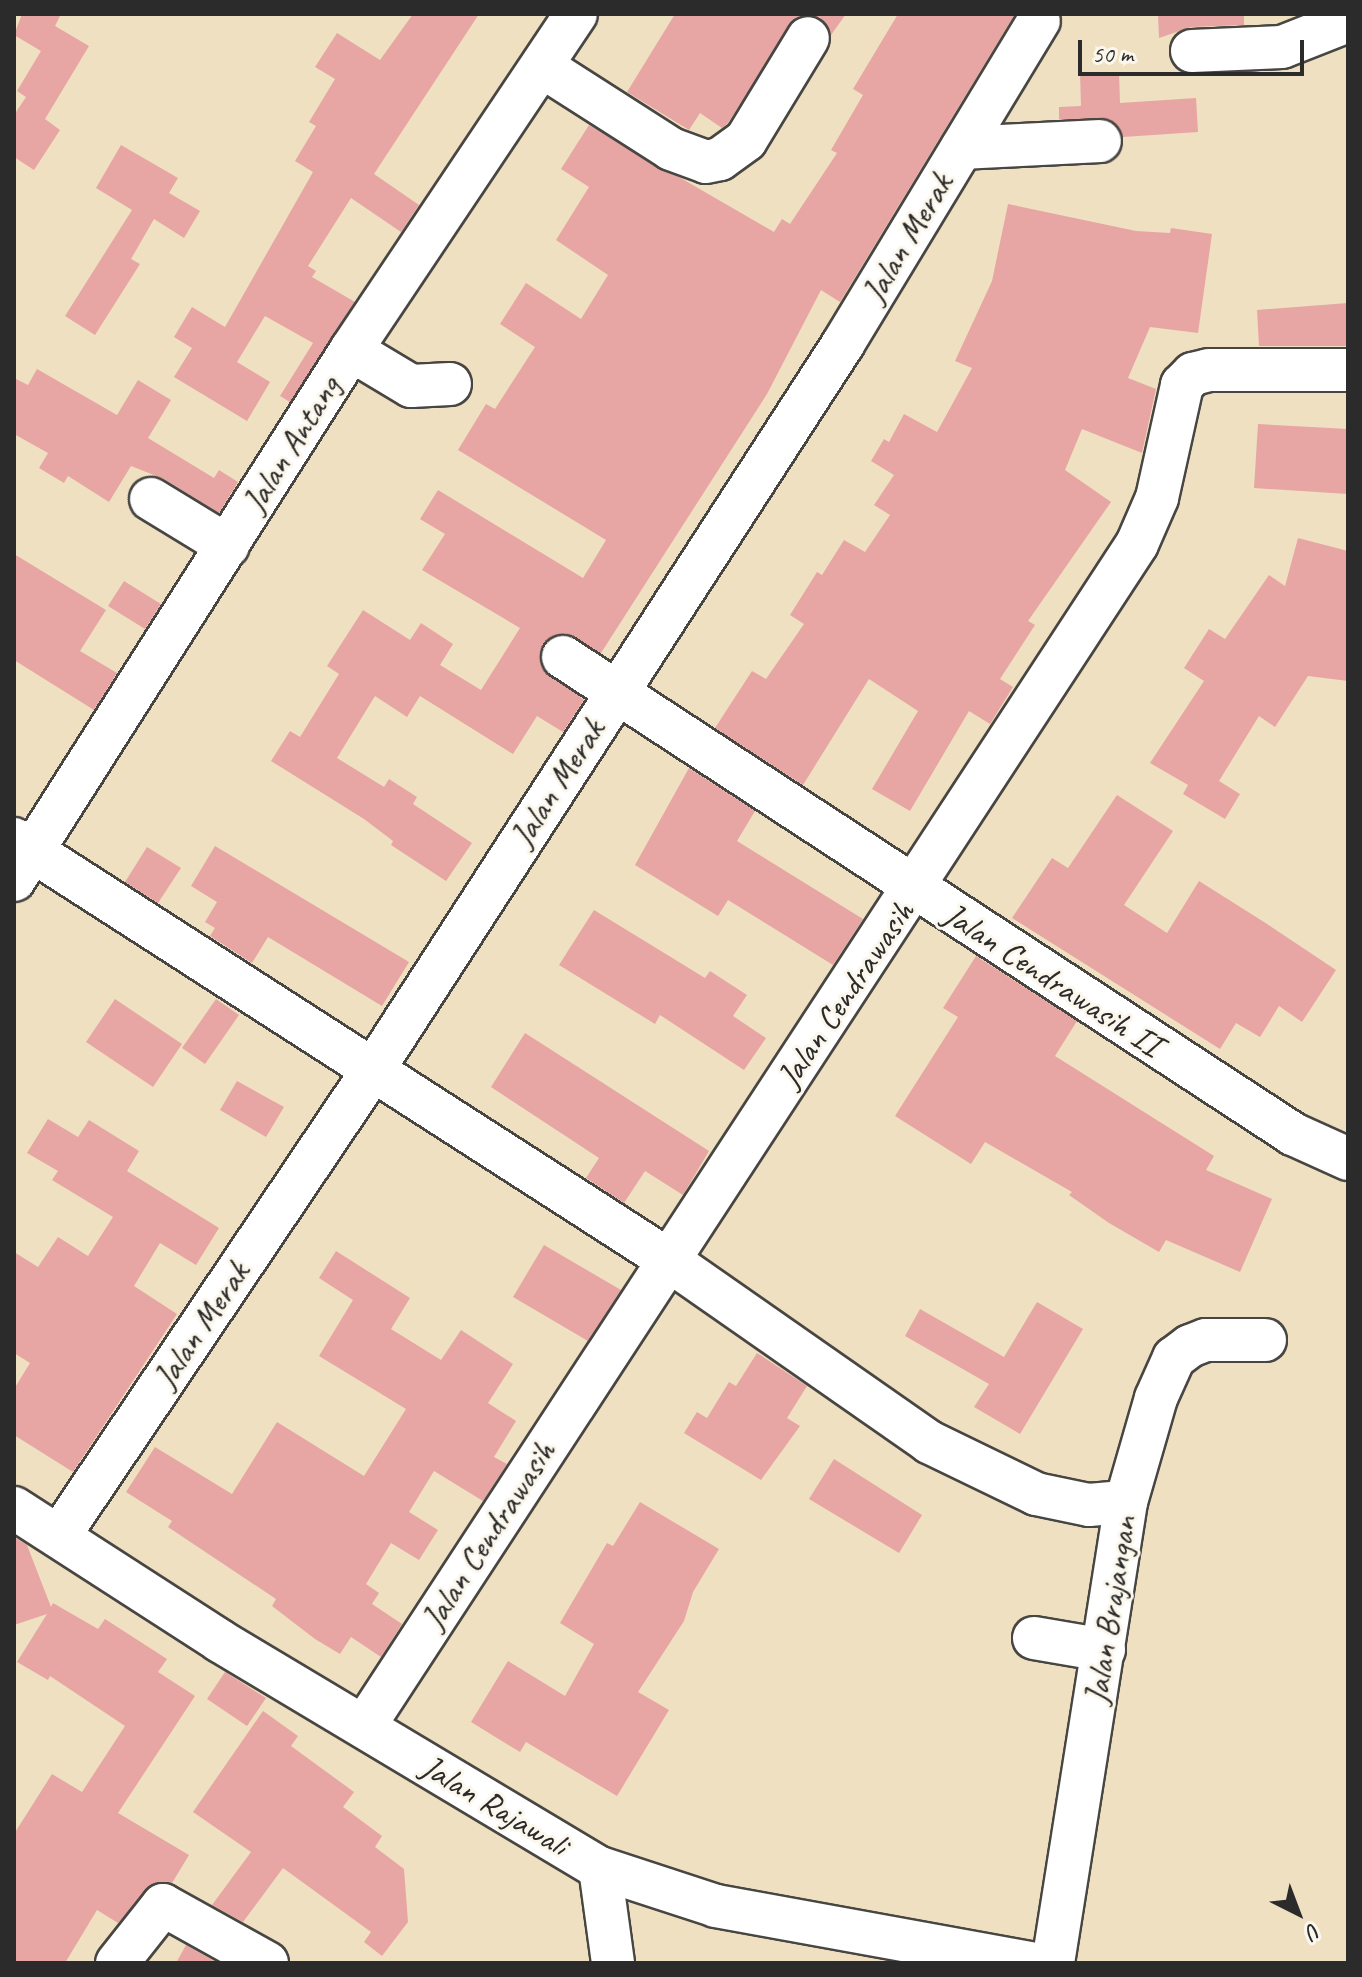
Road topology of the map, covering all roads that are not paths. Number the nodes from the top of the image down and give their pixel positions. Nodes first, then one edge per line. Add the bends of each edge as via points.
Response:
1 (576, 14) edge
2 (1039, 21) dead end
3 (1343, 23) edge
4 (808, 38) dead end
5 (1192, 51) dead end
6 (543, 67) junction
7 (1100, 141) dead end
8 (962, 148) junction
9 (351, 350) junction
10 (1348, 370) edge
11 (450, 384) dead end
12 (151, 499) dead end
13 (228, 546) junction
14 (563, 657) dead end
15 (615, 692) junction
16 (21, 857) edge
17 (915, 890) junction
18 (373, 1070) junction
19 (1348, 1159) edge
20 (667, 1259) junction
21 (1265, 1340) dead end
22 (1126, 1502) junction
23 (14, 1508) edge
24 (59, 1536) junction
25 (1034, 1638) dead end
26 (1104, 1650) junction
27 (365, 1725) junction
28 (600, 1868) junction
29 (117, 1963) edge
30 (267, 1963) edge
31 (613, 1963) edge
32 (1031, 1963) edge
33 (1053, 1963) edge

1 - 6 street, Jalan Antang
2 - 8 street, Jalan Merak
3 - 5 street via 1282,47
4 - 6 street via 746,140 720,159 706,162 671,149
6 - 9 street, Jalan Antang
7 - 8 street
8 - 15 street, Jalan Merak via 843,344
9 - 11 street via 411,386
9 - 13 street, Jalan Antang
10 - 17 street, Jalan Cendrawasih via 1209,370 1186,379 1157,498 1137,544
12 - 13 street
13 - 16 street, Jalan Antang
14 - 15 street, Jalan Cendrawasih II
15 - 17 street, Jalan Cendrawasih II
15 - 18 street, Jalan Merak
16 - 18 street
17 - 19 street, Jalan Cendrawasih II via 1293,1134
17 - 20 street, Jalan Cendrawasih
18 - 20 street
18 - 24 street, Jalan Merak
20 - 22 street via 929,1442 1036,1494 1089,1505
20 - 27 street, Jalan Cendrawasih
21 - 22 street, Jalan Brajangan via 1206,1340 1174,1358 1156,1398
22 - 26 street, Jalan Brajangan
23 - 24 street, Jalan Rajawali
24 - 27 street, Jalan Rajawali via 220,1641
25 - 26 street
26 - 33 street, Jalan Brajangan
27 - 28 street, Jalan Rajawali
28 - 31 street
28 - 32 street, Jalan Rajawali via 716,1906
29 - 30 street via 163,1905

